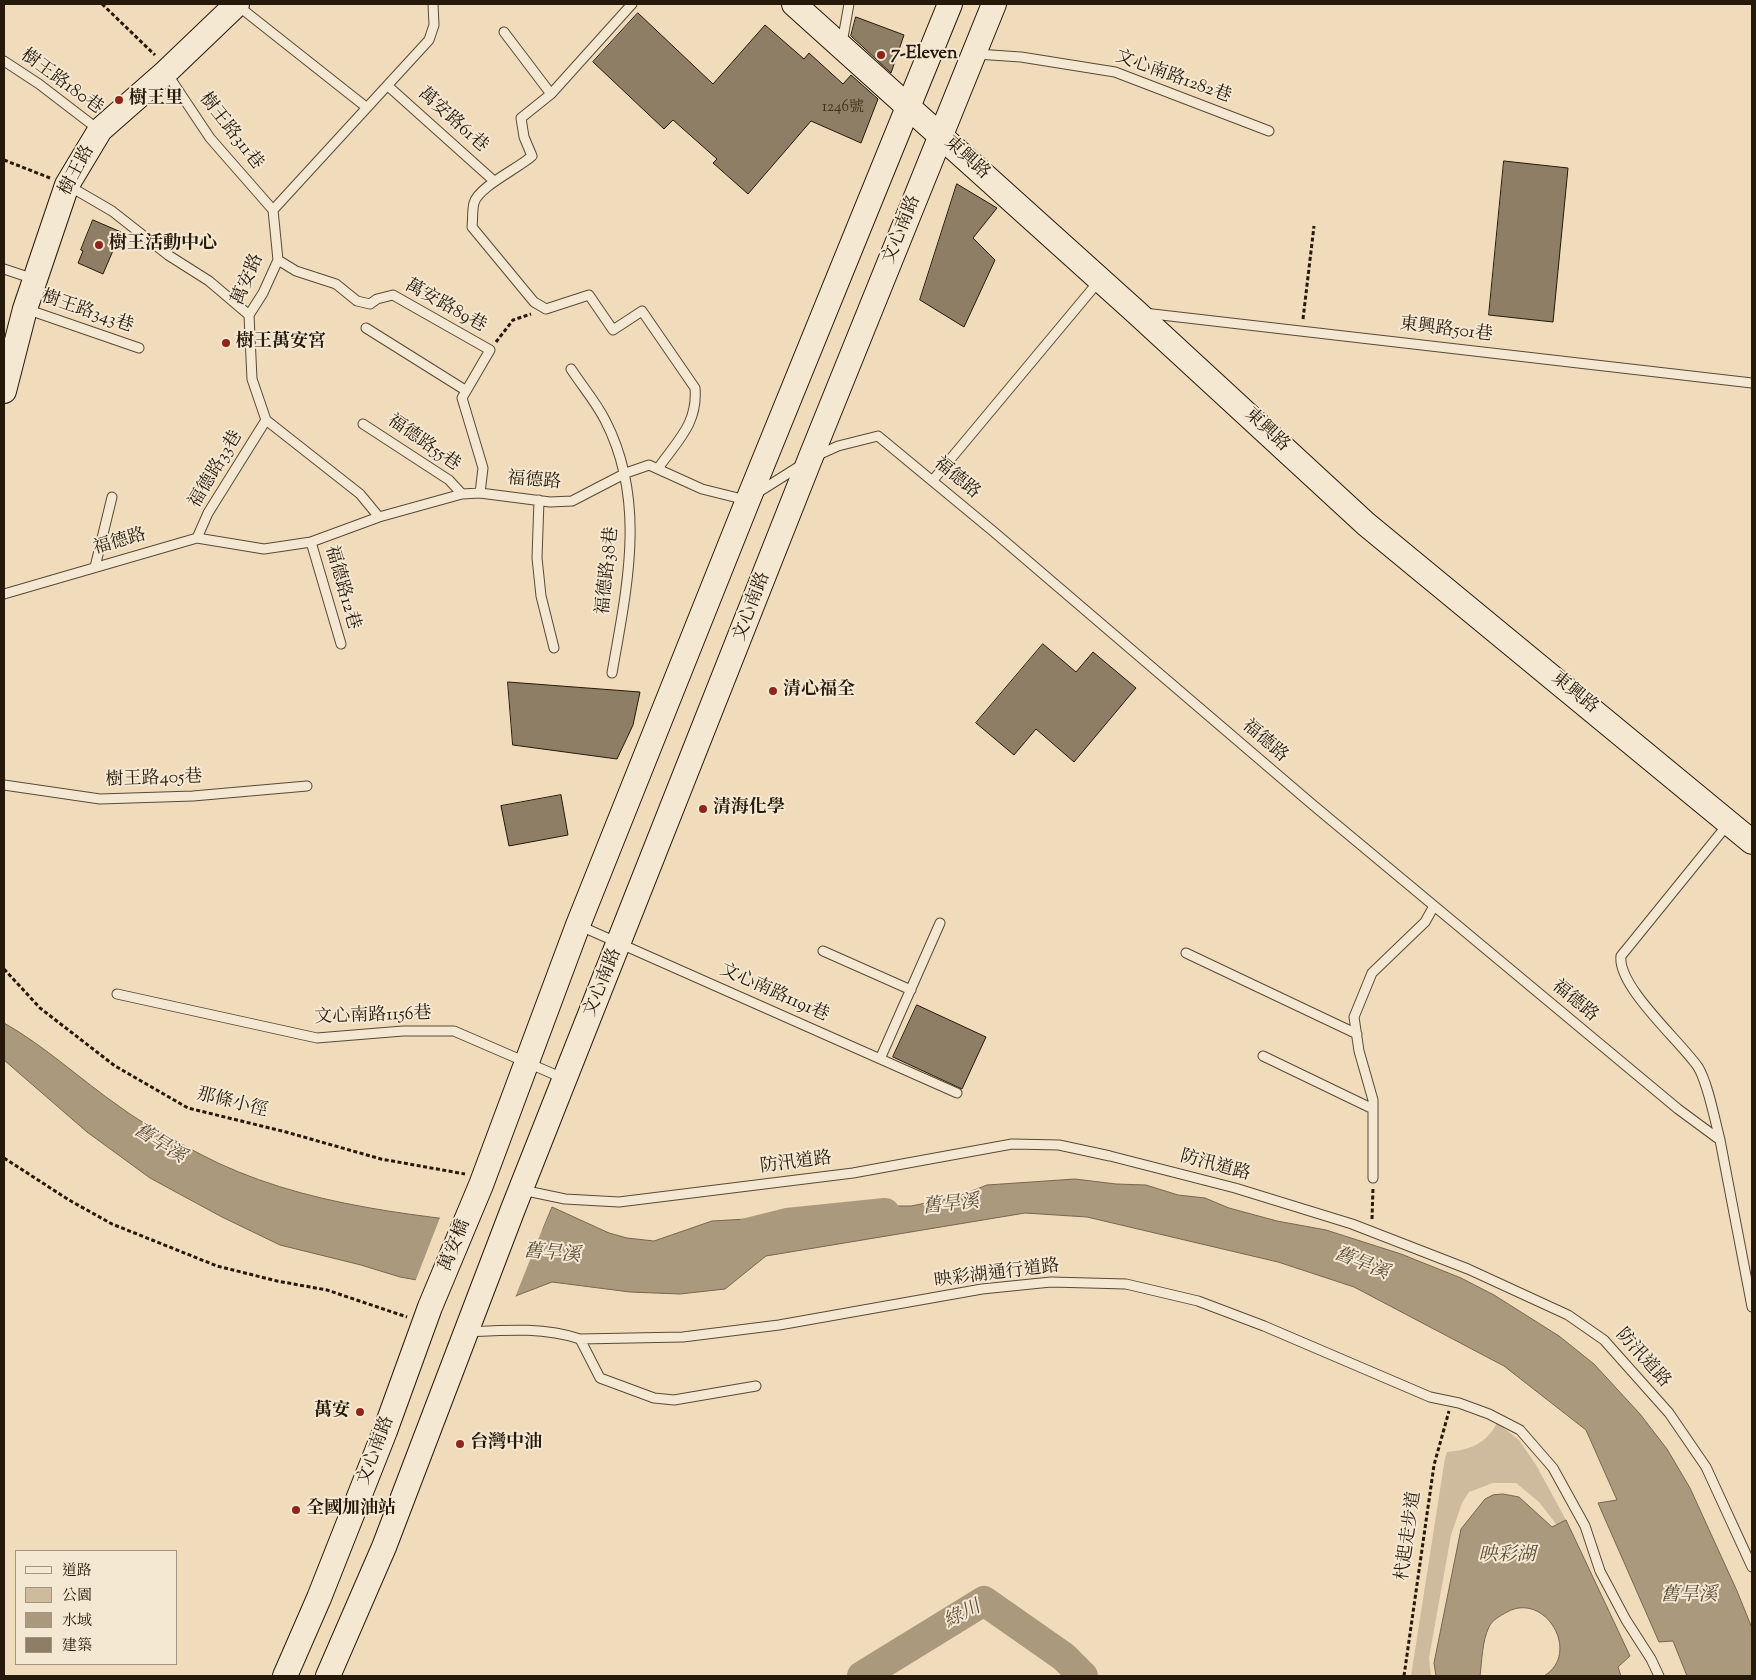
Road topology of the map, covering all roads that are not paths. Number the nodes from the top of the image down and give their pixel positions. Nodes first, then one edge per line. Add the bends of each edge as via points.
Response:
1 (236, 4) edge
2 (432, 4) edge
3 (632, 4) edge
4 (794, 4) edge
5 (849, 4) edge
6 (950, 4) edge
7 (994, 4) edge
8 (504, 32) dead end
9 (841, 45) junction
10 (974, 54) junction
11 (4, 61) edge
12 (166, 72) junction
13 (388, 86) junction
14 (551, 94) junction
15 (909, 106) junction
16 (366, 107) junction
17 (100, 130) junction
18 (1269, 131) dead end
19 (941, 136) junction
20 (494, 181) junction
21 (67, 185) junction
22 (273, 210) junction
23 (278, 260) junction
24 (4, 269) edge
25 (35, 279) junction
26 (1100, 280) junction
27 (24, 308) junction
28 (1136, 312) junction
29 (250, 315) junction
30 (366, 328) dead end
31 (139, 348) dead end
32 (571, 369) dead end
33 (4, 381) edge
34 (1752, 383) edge
35 (465, 390) junction
36 (266, 420) junction
37 (363, 424) dead end
38 (810, 459) junction
39 (659, 467) junction
40 (626, 473) junction
41 (933, 480) junction
42 (480, 493) junction
43 (462, 494) junction
44 (112, 497) dead end
45 (539, 500) junction
46 (748, 500) junction
47 (379, 517) junction
48 (197, 538) junction
49 (311, 542) junction
50 (95, 567) junction
51 (4, 594) edge
52 (341, 644) dead end
53 (554, 648) dead end
54 (612, 673) dead end
55 (4, 785) edge
56 (307, 786) dead end
57 (1730, 822) junction
58 (1752, 842) edge
59 (1434, 906) junction
60 (940, 923) dead end
61 (578, 925) junction
62 (620, 944) junction
63 (823, 950) dead end
64 (1186, 953) dead end
65 (911, 990) junction
66 (117, 994) dead end
67 (1356, 1034) junction
68 (1262, 1056) dead end
69 (880, 1059) junction
70 (525, 1063) junction
71 (565, 1079) junction
72 (957, 1093) dead end
73 (1373, 1109) junction
74 (1720, 1140) junction
75 (1373, 1178) road end
76 (517, 1200) junction
77 (1752, 1306) edge
78 (430, 1307) joint
79 (467, 1328) junction
80 (580, 1339) junction
81 (756, 1386) dead end
82 (1752, 1567) edge
83 (285, 1676) edge
84 (328, 1676) edge
85 (1658, 1676) edge

1 - 12 main road, 樹王路
1 - 16 lane
2 - 13 lane via 434,25 429,40
3 - 14 lane
4 - 9 main road, 東興路
5 - 9 lane
6 - 15 main road
7 - 10 main road, 文心南路
8 - 14 lane
9 - 15 main road, 東興路
10 - 18 lane, 文心南路1282巷 via 1021,57 1115,72
10 - 19 main road, 文心南路
11 - 17 lane, 樹王路180巷
12 - 17 main road, 樹王路
12 - 22 lane, 樹王路311巷 via 210,138
13 - 16 lane
13 - 20 lane, 萬安路61巷
14 - 20 lane via 521,118 532,156
15 - 19 main road, 東興路
15 - 46 main road
16 - 22 lane
17 - 21 main road, 樹王路
19 - 26 main road, 東興路
19 - 38 main road, 文心南路
20 - 39 lane via 474,201 472,227 534,302 546,309 589,295 613,330 642,311 695,388 692,421
21 - 25 main road, 樹王路
21 - 29 lane via 112,211
22 - 23 lane, 萬安路
23 - 29 lane, 萬安路
23 - 35 lane, 萬安路89巷 via 296,271 336,284 357,302 370,304 393,294 490,350
24 - 25 lane
25 - 27 main road, 樹王路
26 - 28 main road, 東興路
26 - 41 lane
27 - 31 lane, 樹王路343巷
27 - 33 main road, 樹王路
28 - 34 lane, 東興路501巷
28 - 57 main road, 東興路 via 1366,524
29 - 36 lane, 萬安路 via 252,379
30 - 35 lane
32 - 40 lane, 福德路38巷 via 605,419
35 - 42 lane via 462,398 482,468
36 - 47 lane via 360,494
36 - 48 lane, 福德路33巷 via 208,513
37 - 43 lane, 福德路55巷 via 449,480
38 - 41 lane, 福德路 via 838,446 878,436
38 - 46 lane, 福德路
38 - 62 main road, 文心南路
39 - 40 lane, 福德路 via 649,465
39 - 46 lane via 702,489
40 - 45 lane, 福德路 via 572,501
40 - 54 lane, 福德路38巷 via 632,533
41 - 59 lane, 福德路
42 - 43 lane, 福德路
42 - 45 lane, 福德路
43 - 47 lane, 福德路
44 - 50 lane
45 - 53 lane via 537,558 540,596
46 - 61 main road
47 - 49 lane, 福德路
48 - 49 lane, 福德路 via 264,549
48 - 50 lane, 福德路
49 - 52 lane, 福德路12巷
50 - 51 lane, 福德路
55 - 56 lane, 樹王路405巷 via 100,799 193,796
57 - 58 main road, 東興路
57 - 74 lane via 1621,956 1620,966 1642,1002 1698,1069
59 - 67 lane via 1426,922 1372,973 1354,1017
59 - 74 lane, 福德路 via 1678,1109
60 - 65 lane
61 - 62 lane, 文心南路1191巷
61 - 70 main road
62 - 69 lane, 文心南路1191巷
62 - 71 main road, 文心南路
63 - 65 lane
64 - 67 lane
65 - 69 lane
66 - 70 lane, 文心南路1156巷 via 317,1038 403,1031 454,1031
67 - 73 lane
68 - 73 lane
69 - 72 lane, 文心南路1191巷
70 - 71 lane, 文心南路1156巷
70 - 78 main road, 萬安橋 via 473,1180
71 - 76 main road, 文心南路
73 - 75 lane
74 - 77 lane
76 - 79 main road
76 - 82 lane, 防汛道路 via 619,1202 853,1173 1012,1144 1059,1145 1235,1188 1371,1232 1486,1278 1568,1315 1604,1340 1669,1413 1706,1467
78 - 83 main road, 文心南路 via 320,1598
79 - 80 lane, 映彩湖通行道路 via 560,1332
79 - 84 main road via 384,1547
80 - 81 lane via 600,1378 654,1398 674,1400
80 - 85 lane, 映彩湖通行道路 via 683,1337 779,1325 982,1289 1051,1282 1126,1284 1198,1301 1430,1397 1489,1414 1520,1430 1553,1468 1585,1526 1600,1571

